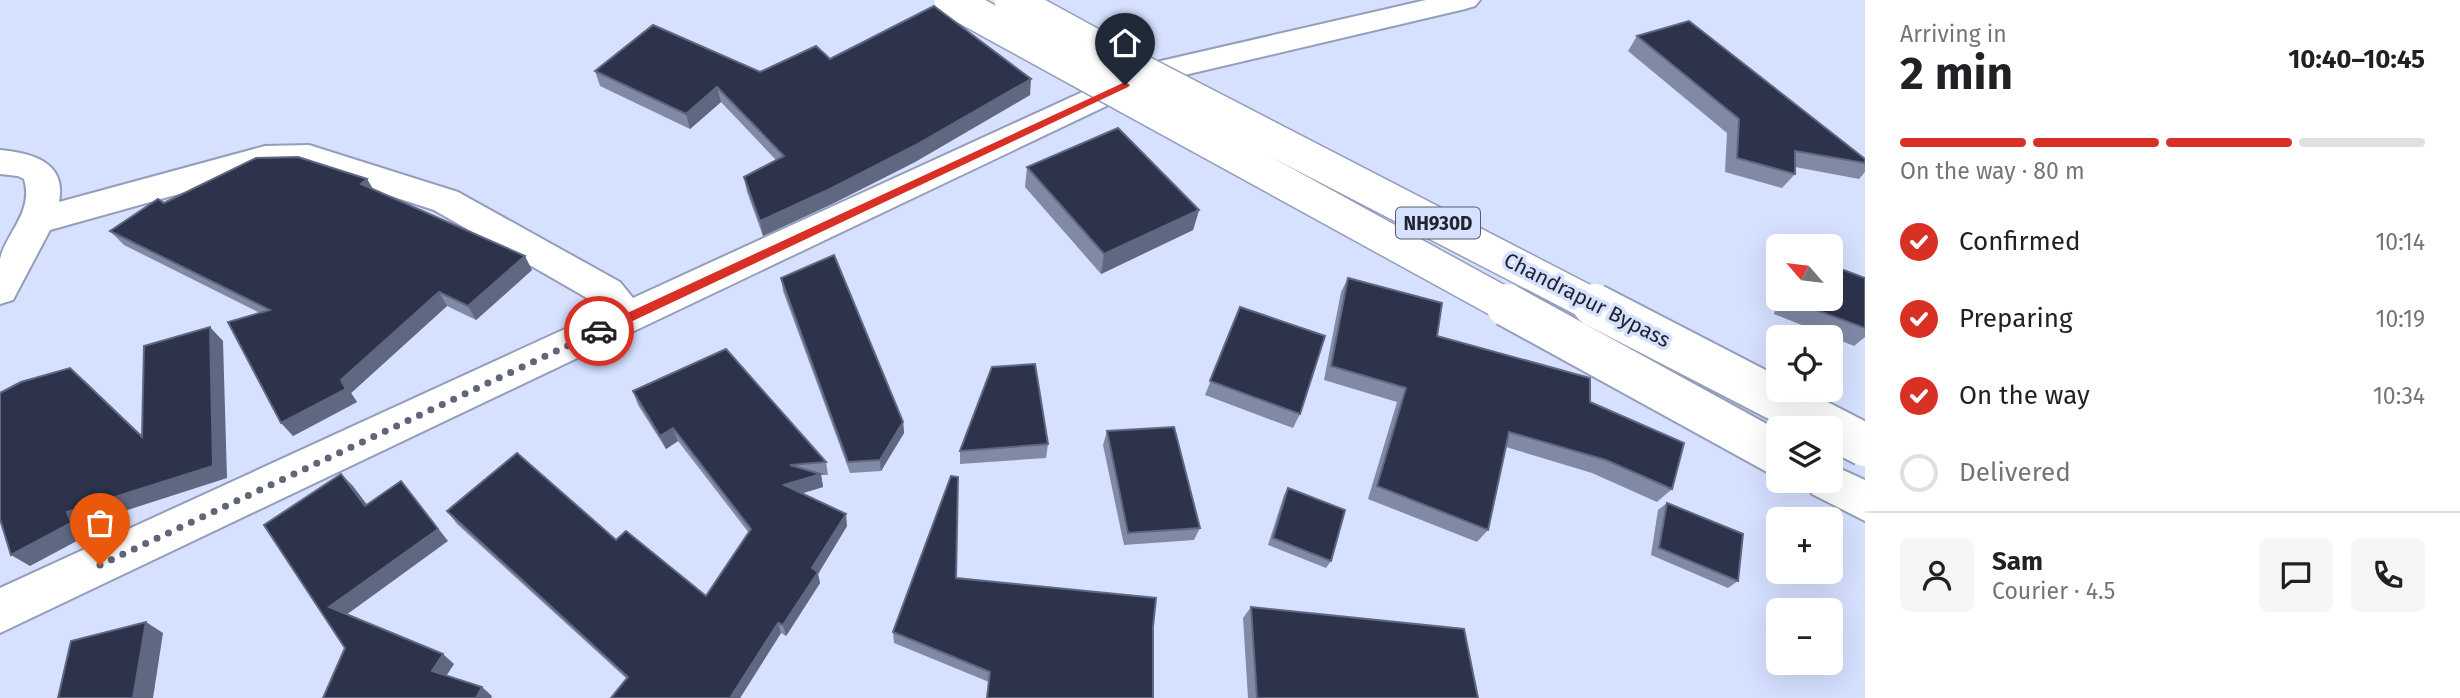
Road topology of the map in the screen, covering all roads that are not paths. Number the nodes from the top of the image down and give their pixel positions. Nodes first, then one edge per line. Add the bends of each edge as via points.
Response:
1 (951, 0) edge
2 (1011, 0) edge
3 (1465, 0) edge
4 (0, 162) edge
5 (37, 221) junction
6 (0, 290) edge
7 (627, 318) junction
8 (1865, 445) edge
9 (1766, 447) edge
10 (1843, 490) edge
11 (1865, 502) edge
12 (0, 611) edge

1 - 9 main road, Chandrapur Bypass / NH930D, bridge
2 - 8 main road, Chandrapur Bypass / NH930D, bridge
3 - 7 main road via 1150,74
4 - 5 main road via 22,164 35,170 43,181
5 - 6 main road
5 - 7 main road via 265,158 309,157 446,201 607,292
7 - 12 main road
10 - 11 main road

